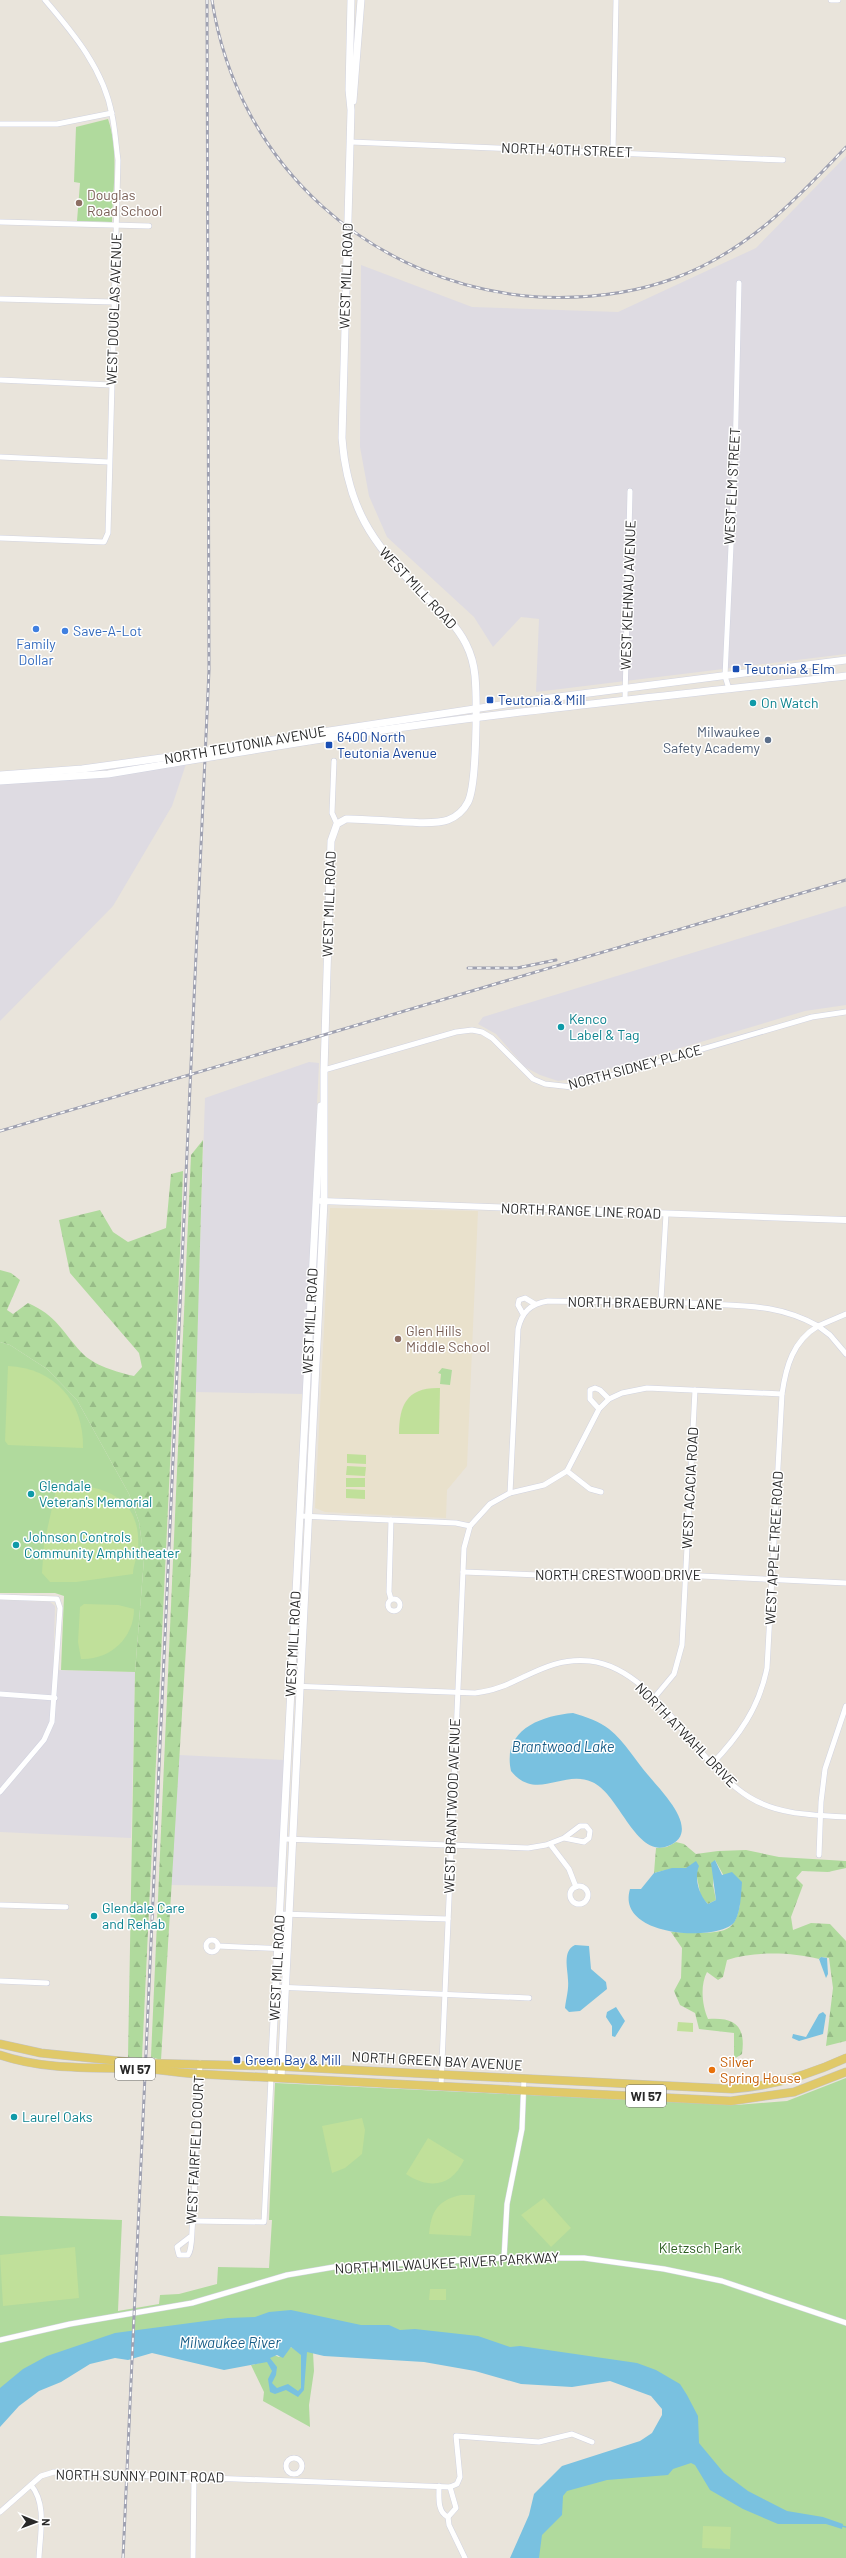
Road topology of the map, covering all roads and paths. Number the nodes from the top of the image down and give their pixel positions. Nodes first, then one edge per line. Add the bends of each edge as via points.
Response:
1 (45, 0) edge
2 (351, 0) edge
3 (361, 0) edge
4 (616, 0) edge
5 (832, 0) edge
6 (838, 0) edge
7 (351, 110) junction
8 (112, 113) junction
9 (0, 124) edge
10 (351, 142) junction
11 (613, 151) junction
12 (783, 160) dead end
13 (0, 222) edge
14 (116, 226) junction
15 (149, 226) dead end
16 (739, 283) dead end
17 (0, 299) edge
18 (114, 302) junction
19 (0, 380) edge
20 (111, 385) junction
21 (0, 458) edge
22 (109, 462) junction
23 (630, 491) dead end
24 (0, 538) edge
25 (846, 660) edge
26 (725, 676) junction
27 (846, 676) edge
28 (625, 688) junction
29 (729, 689) junction
30 (625, 700) junction
31 (476, 708) junction
32 (475, 719) junction
33 (175, 760) junction
34 (334, 761) dead end
35 (0, 775) edge
36 (0, 781) edge
37 (337, 824) junction
38 (846, 1012) edge
39 (324, 1070) junction
40 (315, 1201) junction
41 (324, 1202) junction
42 (666, 1214) junction
43 (846, 1220) edge
44 (661, 1300) junction
45 (535, 1304) junction
46 (523, 1314) junction
47 (846, 1314) edge
48 (818, 1326) junction
49 (846, 1354) edge
50 (695, 1390) junction
51 (782, 1394) junction
52 (609, 1399) junction
53 (599, 1409) junction
54 (567, 1471) junction
55 (601, 1492) dead end
56 (510, 1493) junction
57 (300, 1516) junction
58 (309, 1516) junction
59 (391, 1520) junction
60 (470, 1526) junction
61 (463, 1572) junction
62 (685, 1575) junction
63 (773, 1579) junction
64 (846, 1583) edge
65 (0, 1597) edge
66 (391, 1599) dead end
67 (291, 1686) junction
68 (301, 1686) junction
69 (456, 1693) junction
70 (0, 1694) edge
71 (55, 1698) junction
72 (654, 1698) junction
73 (846, 1706) edge
74 (711, 1765) junction
75 (0, 1792) edge
76 (820, 1816) junction
77 (846, 1817) edge
78 (564, 1838) junction
79 (284, 1839) junction
80 (293, 1839) junction
81 (550, 1844) junction
82 (451, 1846) junction
83 (819, 1855) dead end
84 (576, 1886) dead end
85 (0, 1905) edge
86 (66, 1907) dead end
87 (280, 1914) junction
88 (289, 1914) junction
89 (448, 1919) junction
90 (218, 1946) dead end
91 (278, 1949) junction
92 (287, 1949) junction
93 (0, 1981) edge
94 (47, 1983) dead end
95 (276, 1987) junction
96 (286, 1988) junction
97 (445, 1995) junction
98 (530, 1998) dead end
99 (0, 2044) edge
100 (0, 2055) edge
101 (846, 2058) edge
102 (200, 2063) junction
103 (272, 2066) junction
104 (282, 2066) junction
105 (846, 2072) edge
106 (199, 2074) junction
107 (441, 2074) junction
108 (271, 2078) junction
109 (281, 2078) junction
110 (524, 2078) junction
111 (441, 2086) junction
112 (524, 2090) junction
113 (193, 2221) junction
114 (190, 2236) dead end
115 (504, 2258) junction
116 (846, 2322) edge
117 (0, 2340) edge
118 (592, 2442) dead end
119 (293, 2474) dead end
120 (194, 2477) junction
121 (293, 2481) junction
122 (31, 2485) junction
123 (439, 2486) junction
124 (450, 2487) junction
125 (0, 2512) edge
126 (448, 2517) junction
127 (39, 2558) edge
128 (193, 2558) edge
129 (465, 2558) edge

1 - 8 street, WEST DOUGLAS AVENUE via 91,59
2 - 7 main road, WEST MILL ROAD
3 - 7 main road, WEST MILL ROAD
4 - 11 street
5 - 6 street
7 - 10 main road, WEST MILL ROAD
8 - 9 street via 57,124
8 - 14 street, WEST DOUGLAS AVENUE via 118,160
10 - 11 street, NORTH 40TH STREET
10 - 31 main road, WEST MILL ROAD via 342,438 346,472 358,511 375,542 396,568 460,633 472,660
11 - 12 street, NORTH 40TH STREET
13 - 14 street
14 - 15 street
14 - 18 street, WEST DOUGLAS AVENUE
16 - 26 street, WEST ELM STREET via 735,460
17 - 18 street
18 - 20 street, WEST DOUGLAS AVENUE
19 - 20 street
20 - 22 street, WEST DOUGLAS AVENUE
21 - 22 street
22 - 24 street, WEST DOUGLAS AVENUE via 108,533 104,542
23 - 28 street, WEST KIEHNAU AVENUE
25 - 26 main road, NORTH TEUTONIA AVENUE
26 - 28 main road, NORTH TEUTONIA AVENUE
26 - 29 street, WEST ELM STREET
27 - 29 main road, NORTH TEUTONIA AVENUE
28 - 30 street, WEST KIEHNAU AVENUE
28 - 31 main road, NORTH TEUTONIA AVENUE
29 - 30 main road, NORTH TEUTONIA AVENUE
30 - 32 main road, NORTH TEUTONIA AVENUE
31 - 32 main road, WEST MILL ROAD
31 - 33 main road, NORTH TEUTONIA AVENUE, bridge via 316,732
32 - 33 main road, NORTH TEUTONIA AVENUE, bridge
32 - 37 main road, WEST MILL ROAD via 471,793 468,803 458,814 439,822 350,819
33 - 35 main road, NORTH TEUTONIA AVENUE
33 - 36 main road, NORTH TEUTONIA AVENUE via 89,776
34 - 37 street via 332,813
37 - 39 main road, WEST MILL ROAD via 332,834 331,847
38 - 39 street, NORTH SIDNEY PLACE via 812,1016 572,1086 545,1084 533,1079 492,1038 472,1030 456,1032
39 - 40 main road, WEST MILL ROAD
39 - 41 main road, WEST MILL ROAD
40 - 41 street, NORTH RANGE LINE ROAD
40 - 57 main road, WEST MILL ROAD
41 - 42 street, NORTH RANGE LINE ROAD
41 - 58 main road, WEST MILL ROAD
42 - 43 street, NORTH RANGE LINE ROAD
42 - 44 street
44 - 45 street, NORTH BRAEBURN LANE via 548,1301
44 - 48 street, NORTH BRAEBURN LANE via 776,1308 792,1312
45 - 46 street
45 - 46 street, NORTH BRAEBURN LANE via 525,1298 519,1300 518,1306
46 - 56 street via 517,1335
47 - 48 street
48 - 49 street, NORTH BRAEBURN LANE via 830,1335
48 - 51 street, WEST APPLE TREE ROAD via 802,1338 791,1356 785,1371
50 - 51 street
50 - 52 street via 647,1388
50 - 62 street, WEST ACACIA ROAD
51 - 63 street, WEST APPLE TREE ROAD
52 - 53 street
52 - 53 street via 600,1390 590,1390 590,1399
53 - 54 street
54 - 55 street via 590,1489
54 - 56 street via 536,1488
56 - 60 street via 490,1504
57 - 58 street
57 - 67 main road, WEST MILL ROAD
58 - 59 street
58 - 68 main road, WEST MILL ROAD
59 - 60 street via 456,1522
59 - 66 street
60 - 61 street, WEST BRANTWOOD AVENUE via 464,1548
61 - 62 street, NORTH CRESTWOOD DRIVE via 589,1577 638,1572
61 - 69 street, WEST BRANTWOOD AVENUE
62 - 63 street, NORTH CRESTWOOD DRIVE
62 - 72 street, WEST ACACIA ROAD via 682,1645 674,1674
63 - 64 street, NORTH CRESTWOOD DRIVE
63 - 74 street, WEST APPLE TREE ROAD via 768,1662 761,1692 752,1715
65 - 71 street via 58,1601 60,1608
67 - 68 street, NORTH ATWAHL DRIVE
67 - 79 main road, WEST MILL ROAD
68 - 69 street, NORTH ATWAHL DRIVE
68 - 80 main road, WEST MILL ROAD
69 - 72 street, NORTH ATWAHL DRIVE via 485,1692 552,1664 577,1660 596,1662 619,1670
69 - 82 street, WEST BRANTWOOD AVENUE
70 - 71 street
71 - 75 street via 52,1722 44,1740
72 - 74 street, NORTH ATWAHL DRIVE
73 - 76 street via 825,1769
74 - 76 street, NORTH ATWAHL DRIVE via 733,1786 761,1803 784,1811
76 - 77 street, NORTH ATWAHL DRIVE
76 - 83 street
78 - 78 street via 584,1842 589,1838 590,1830 586,1826 580,1826
78 - 81 street
79 - 80 street
79 - 87 main road, WEST MILL ROAD
80 - 82 street
80 - 88 main road, WEST MILL ROAD
81 - 82 street via 523,1848
81 - 84 street via 568,1869
82 - 89 street, WEST BRANTWOOD AVENUE
85 - 86 street
87 - 88 street
87 - 91 main road, WEST MILL ROAD
88 - 89 street
88 - 92 main road, WEST MILL ROAD
89 - 97 street, WEST BRANTWOOD AVENUE
90 - 91 street
91 - 92 street
91 - 95 main road, WEST MILL ROAD
92 - 96 main road, WEST MILL ROAD
93 - 94 street
95 - 96 street
95 - 103 main road, WEST MILL ROAD
96 - 97 street
96 - 104 main road, WEST MILL ROAD
97 - 98 street
97 - 107 street, WEST BRANTWOOD AVENUE
99 - 102 main road, NORTH GREEN BAY AVENUE / WI 57 via 41,2053 140,2063
100 - 106 main road, NORTH GREEN BAY AVENUE / WI 57 via 40,2065
101 - 110 main road, NORTH GREEN BAY AVENUE / WI 57 via 792,2080 762,2087 732,2089
102 - 103 main road, NORTH GREEN BAY AVENUE / WI 57
102 - 106 street, WEST FAIRFIELD COURT
103 - 104 main road, NORTH GREEN BAY AVENUE / WI 57
103 - 108 main road, WEST MILL ROAD
104 - 107 main road, NORTH GREEN BAY AVENUE / WI 57
104 - 109 main road, WEST MILL ROAD
105 - 112 main road, NORTH GREEN BAY AVENUE / WI 57 via 794,2092 731,2101
106 - 108 main road, NORTH GREEN BAY AVENUE / WI 57
106 - 113 street, WEST FAIRFIELD COURT
107 - 110 main road, NORTH GREEN BAY AVENUE / WI 57
107 - 111 street, WEST BRANTWOOD AVENUE
108 - 109 main road, NORTH GREEN BAY AVENUE / WI 57
108 - 113 street, WEST MILL ROAD via 265,2219 262,2223
109 - 111 main road, NORTH GREEN BAY AVENUE / WI 57
110 - 112 street
111 - 112 main road, NORTH GREEN BAY AVENUE / WI 57
112 - 115 street via 520,2139 507,2204
113 - 114 street, WEST FAIRFIELD COURT
115 - 116 street, NORTH MILWAUKEE RIVER PARKWAY via 584,2258 664,2269 722,2281
115 - 117 street, NORTH MILWAUKEE RIVER PARKWAY via 334,2267 287,2275 192,2303 70,2324
118 - 124 street via 572,2434 539,2442 456,2436 460,2477 457,2484
119 - 121 street
120 - 121 street, NORTH SUNNY POINT ROAD
120 - 122 street, NORTH SUNNY POINT ROAD via 54,2472 41,2476
120 - 128 street
121 - 123 street, NORTH SUNNY POINT ROAD
122 - 125 street, NORTH SUNNY POINT ROAD
122 - 127 street via 38,2493 41,2506
123 - 124 street, NORTH SUNNY POINT ROAD
123 - 126 street via 441,2510
124 - 126 street via 456,2508
126 - 129 street via 449,2525

